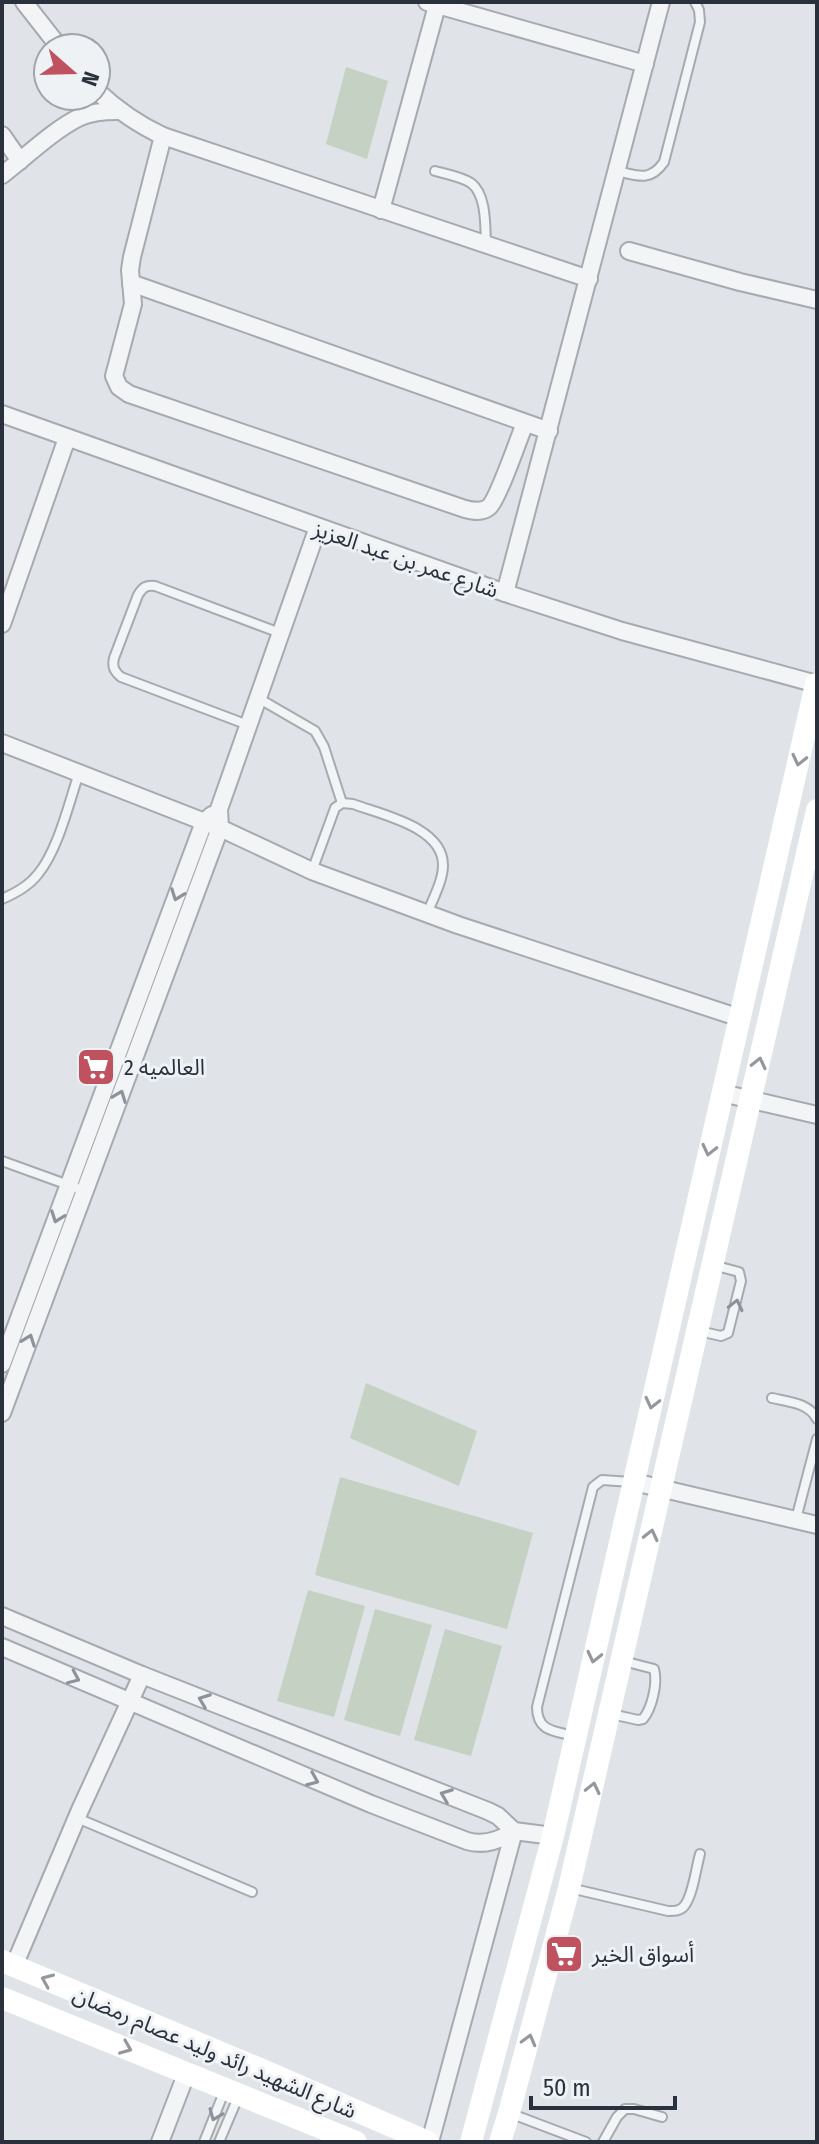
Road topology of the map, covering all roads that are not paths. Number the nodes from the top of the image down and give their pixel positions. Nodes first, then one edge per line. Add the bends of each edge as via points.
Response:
1 (24, 2) edge
2 (661, 2) edge
3 (695, 2) edge
4 (434, 3) edge
5 (47, 32) edge
6 (645, 64) junction
7 (112, 106) edge
8 (117, 111) junction
9 (2, 135) edge
10 (163, 136) junction
11 (20, 161) junction
12 (435, 171) dead end
13 (617, 171) junction
14 (2, 175) edge
15 (381, 210) junction
16 (487, 245) junction
17 (629, 251) dead end
18 (589, 279) junction
19 (131, 283) junction
20 (817, 300) edge
21 (2, 414) edge
22 (525, 423) junction
23 (549, 431) junction
24 (67, 438) junction
25 (318, 527) junction
26 (505, 593) junction
27 (2, 624) edge
28 (280, 633) junction
29 (817, 684) edge
30 (257, 698) junction
31 (248, 725) junction
32 (2, 743) edge
33 (79, 773) junction
34 (342, 803) junction
35 (817, 810) edge
36 (212, 825) junction
37 (312, 871) junction
38 (2, 899) edge
39 (427, 914) junction
40 (740, 1018) junction
41 (722, 1093) junction
42 (751, 1099) junction
43 (817, 1115) edge
44 (2, 1161) edge
45 (77, 1188) junction
46 (713, 1265) junction
47 (698, 1331) junction
48 (2, 1364) edge
49 (772, 1398) dead end
50 (2, 1413) edge
51 (817, 1419) edge
52 (817, 1439) edge
53 (634, 1482) junction
54 (662, 1489) junction
55 (796, 1520) junction
56 (817, 1525) edge
57 (2, 1616) edge
58 (2, 1647) edge
59 (622, 1661) junction
60 (142, 1675) junction
61 (129, 1702) junction
62 (610, 1714) junction
63 (575, 1736) junction
64 (76, 1818) junction
65 (514, 1831) junction
66 (553, 1836) junction
67 (700, 1854) dead end
68 (541, 1881) junction
69 (569, 1888) junction
70 (252, 1892) dead end
71 (8, 1964) edge
72 (2, 1998) edge
73 (187, 2072) junction
74 (233, 2091) junction
75 (509, 2113) junction
76 (662, 2117) dead end
77 (160, 2142) edge
78 (204, 2142) edge
79 (219, 2142) edge
80 (356, 2142) edge
81 (429, 2142) edge
82 (471, 2142) edge
83 (500, 2142) edge
84 (586, 2142) edge
85 (603, 2142) edge

1 - 5 street
2 - 6 street
3 - 13 lane via 700,22 664,162 647,177
4 - 6 street
4 - 15 street
6 - 13 street
7 - 8 street
8 - 10 street
8 - 11 street via 80,117
9 - 11 street
10 - 15 street
10 - 19 street via 132,257
11 - 14 street
12 - 16 lane via 471,183 478,191
13 - 18 street
15 - 16 street
16 - 18 street
17 - 20 street
18 - 23 street
19 - 22 street
19 - 22 street via 133,304 114,376 129,394 477,512 489,507 496,495
21 - 24 street, شارع عمر بن عبد العزيز
22 - 23 street
23 - 26 street
24 - 25 street, شارع عمر بن عبد العزيز
24 - 27 street
25 - 26 street, شارع عمر بن عبد العزيز
25 - 28 street
26 - 29 street, شارع عمر بن عبد العزيز
28 - 30 street
28 - 31 lane via 148,585 138,595 114,658 121,677
29 -> 40 street
30 - 31 street
30 - 34 lane via 315,731
31 - 36 street
32 - 33 street
33 - 36 street
33 - 38 lane via 50,856 20,891
34 - 37 lane via 333,812
34 - 39 lane via 417,828 433,839 443,867
42 -> 35 street
36 - 37 street
36 - 45 street
37 - 39 street
39 - 40 street
40 - 41 street
41 - 42 street
41 -> 53 street
42 - 43 street
42 - 46 street
44 - 45 lane
45 -> 48 street
50 -> 45 street
46 - 47 street
47 -> 46 lane via 728,1333 740,1288 739,1272
47 - 54 street
49 - 51 lane via 807,1407
52 - 55 lane
53 - 54 street
53 -> 63 street
53 - 63 lane via 602,1480 593,1487 537,1707 544,1728
54 - 55 street
59 -> 54 street
55 - 56 street
57 - 60 street
58 -> 61 street
59 - 62 street
59 - 62 lane via 654,1669 656,1678 643,1719
60 - 61 street
65 -> 60 street via 488,1811
61 - 64 street
61 -> 65 street via 467,1841 492,1842
69 -> 62 street
63 - 66 street
64 - 70 lane
64 - 71 street
65 - 66 street
65 - 81 street
66 - 68 street
67 - 69 lane via 685,1907 677,1911
68 - 69 street
68 - 82 street
75 -> 69 street
81 -> 71 street, شارع الشهيد رائد وليد عصام رمضان
72 -> 73 street, شارع الشهيد رائد وليد عصام رمضان
73 - 74 street, شارع الشهيد رائد وليد عصام رمضان
73 - 77 street
74 -> 78 lane
74 - 79 lane
74 - 80 street, شارع الشهيد رائد وليد عصام رمضان
75 - 83 street
75 - 84 lane
76 - 85 lane via 625,2109

